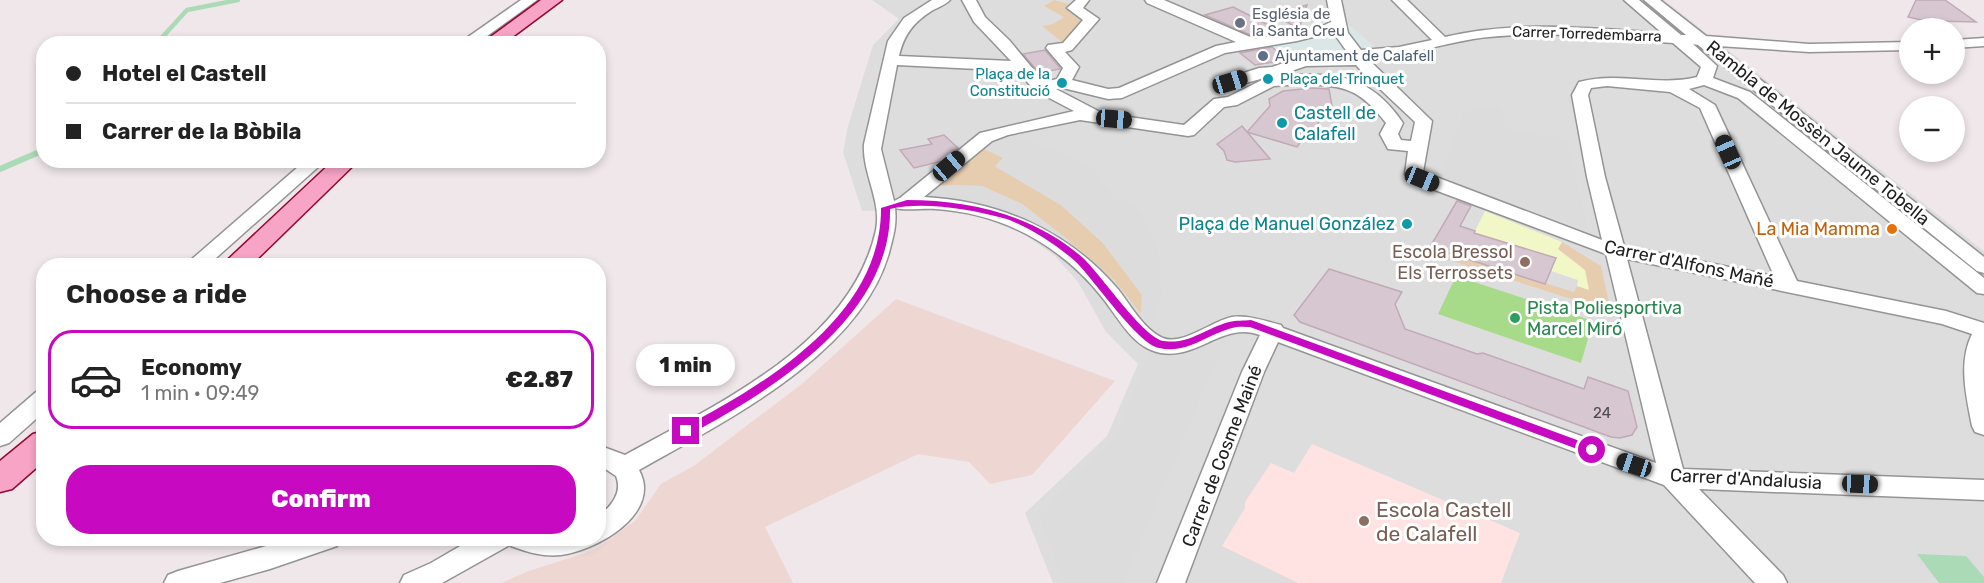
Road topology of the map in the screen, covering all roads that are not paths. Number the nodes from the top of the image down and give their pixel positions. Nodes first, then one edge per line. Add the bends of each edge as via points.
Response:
1 (530, 0) edge
2 (553, 0) edge
3 (944, 0) edge
4 (969, 0) edge
5 (1152, 0) edge
6 (1334, 0) edge
7 (1399, 0) edge
8 (1631, 0) edge
9 (1651, 0) edge
10 (1083, 1) edge
11 (1338, 20) junction
12 (477, 36) edge
13 (501, 36) edge
14 (1676, 37) junction
15 (1701, 40) junction
16 (1441, 41) junction
17 (1984, 42) edge
18 (1965, 43) edge
19 (1253, 44) junction
20 (1899, 46) edge
21 (1359, 58) junction
22 (890, 60) junction
23 (1020, 66) junction
24 (1265, 77) junction
25 (1705, 80) junction
26 (1230, 82) dead end
27 (1062, 84) junction
28 (1673, 87) junction
29 (1727, 88) junction
30 (1762, 89) junction
31 (1707, 105) junction
32 (1098, 117) junction
33 (1415, 154) junction
34 (308, 168) edge
35 (339, 168) edge
36 (896, 205) junction
37 (1614, 250) junction
38 (203, 258) edge
39 (243, 258) edge
40 (1984, 267) edge
41 (1788, 285) junction
42 (1984, 288) edge
43 (1273, 330) junction
44 (1983, 336) edge
45 (36, 405) edge
46 (1984, 426) edge
47 (0, 437) edge
48 (36, 449) edge
49 (606, 456) edge
50 (624, 467) junction
51 (1673, 478) junction
52 (0, 480) edge
53 (1984, 490) edge
54 (606, 527) edge
55 (304, 546) edge
56 (484, 546) edge
57 (178, 583) edge
58 (414, 583) edge
59 (1171, 583) edge
60 (1773, 583) edge

1 - 12 street
2 - 13 main road
3 - 22 street via 900,29
4 - 23 street via 979,19 1004,43
5 - 19 street
6 - 11 street
7 - 16 street
8 - 14 street, Rambla de Mossèn Jaume Tobella
9 - 15 street, Rambla de Mossèn Jaume Tobella
10 - 27 street via 1074,8 1092,19 1067,47 1053,48 1071,67
11 - 19 street via 1322,32
11 - 21 street via 1341,33
14 - 15 street, Carrer Torredembarra
14 - 16 street, Carrer Torredembarra via 1540,30
14 - 25 street, Rambla de Mossèn Jaume Tobella via 1709,66
15 - 20 street, Carrer Torredembarra via 1809,48
15 - 30 street, Rambla de Mossèn Jaume Tobella
16 - 21 street, Carrer Torredembarra
17 - 18 street
19 - 27 street via 1221,49 1122,93 1108,94
21 - 24 street, Carrer Torredembarra via 1304,61
21 - 33 street via 1424,121
22 - 23 street
22 - 36 street via 872,148
23 - 27 street via 1036,83
24 - 26 street
24 - 32 street via 1231,102 1220,102 1184,131
24 - 33 street via 1331,80 1364,90 1395,123 1389,135 1394,145
25 - 28 street
25 - 29 street, Rambla de Mossèn Jaume Tobella
27 - 32 street
28 - 31 street
28 - 37 street via 1622,80 1585,85 1581,90 1582,112
29 - 30 street
29 - 31 street via 1707,93
29 - 42 street, Rambla de Mossèn Jaume Tobella via 1744,95
30 - 40 street, Rambla de Mossèn Jaume Tobella
31 - 41 street
32 - 36 street via 1080,115 986,137
33 - 37 street, Carrer d'Alfons Mañé via 1414,174 1422,179
34 - 38 street
35 - 39 main road
36 - 43 street, Carrer d'Andalusia via 928,202 1006,216 1041,232 1079,260 1143,333 1159,345 1185,345 1231,324
36 - 50 street via 865,286 813,348 735,405
37 - 41 street, Carrer d'Alfons Mañé
37 - 51 street
41 - 44 street, Carrer d'Alfons Mañé via 1946,318
43 - 51 street, Carrer d'Andalusia
43 - 59 street, Carrer de Cosme Mainé
44 - 46 street via 1976,349 1976,384
45 - 47 street
48 - 52 main road
49 - 50 street
50 - 54 street via 633,485 630,500
51 - 53 street, Carrer d'Andalusia
51 - 60 street
55 - 57 street
56 - 58 street

